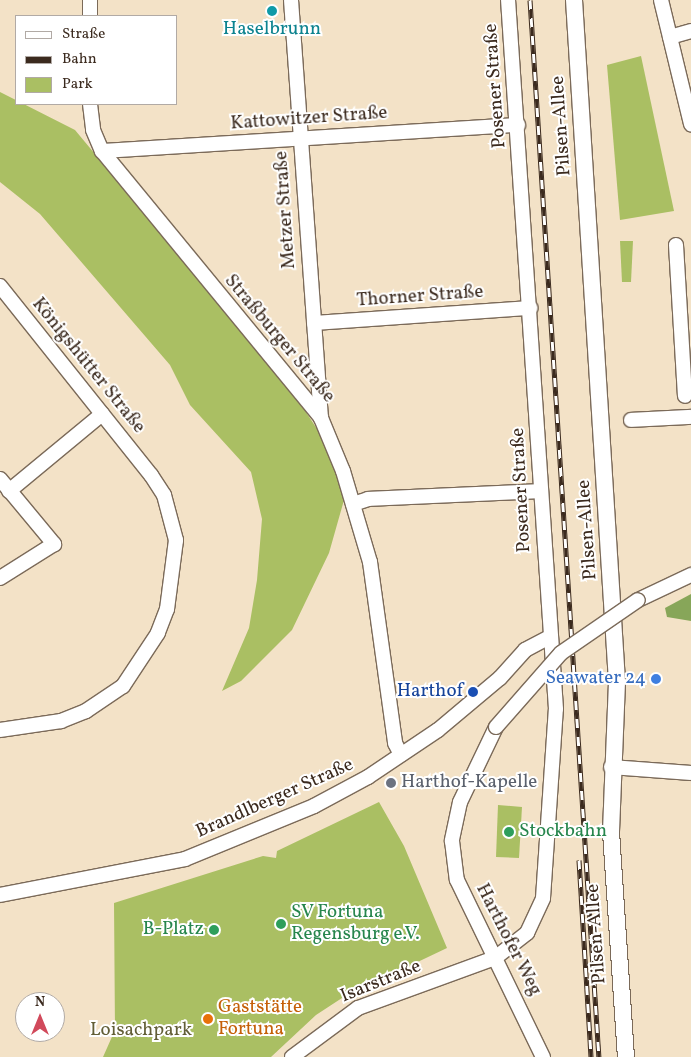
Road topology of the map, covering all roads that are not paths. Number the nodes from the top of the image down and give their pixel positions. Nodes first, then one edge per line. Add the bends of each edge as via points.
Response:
1 (90, 0) edge
2 (291, 0) edge
3 (508, 0) edge
4 (574, 0) edge
5 (661, 0) edge
6 (90, 15) edge
7 (691, 31) edge
8 (670, 37) junction
9 (90, 105) edge
10 (691, 124) edge
11 (518, 125) junction
12 (300, 139) junction
13 (102, 151) junction
14 (676, 245) dead end
15 (0, 286) edge
16 (685, 298) edge
17 (530, 308) junction
18 (314, 324) junction
19 (688, 372) edge
20 (685, 396) dead end
21 (102, 414) junction
22 (691, 417) edge
23 (320, 418) junction
24 (631, 420) dead end
25 (0, 479) edge
26 (541, 490) junction
27 (9, 491) junction
28 (353, 504) junction
29 (691, 575) edge
30 (0, 578) edge
31 (550, 637) junction
32 (0, 730) edge
33 (401, 755) junction
34 (611, 767) junction
35 (691, 772) edge
36 (0, 895) edge
37 (495, 958) junction
38 (292, 1057) edge
39 (543, 1057) edge
40 (626, 1057) edge

1 - 6 street
2 - 12 street, Metzer Straße
3 - 11 street, Posener Straße
4 - 34 main road, Pilsen-Allee via 617,682
5 - 8 street
7 - 8 street
8 - 10 street
9 - 13 street, Straßburger Straße via 92,130
11 - 12 street, Kattowitzer Straße
11 - 17 street, Posener Straße
12 - 13 street, Kattowitzer Straße
12 - 18 street, Metzer Straße
13 - 23 street, Straßburger Straße
14 - 16 street
15 - 21 street, Königshütter Straße
16 - 19 street
17 - 18 street, Thorner Straße
17 - 26 street, Posener Straße
18 - 23 street, Metzer Straße
19 - 20 street
21 - 27 street
21 - 32 street, Königshütter Straße via 164,495 176,540 173,588 158,633 123,686 108,699 61,721
22 - 24 street
23 - 28 street, Straßburger Straße
25 - 27 street
26 - 28 street via 368,499
26 - 31 street, Posener Straße
27 - 30 street via 54,544
28 - 33 street, Straßburger Straße via 370,562 395,743
29 - 37 street, Harthofer Weg, bridge via 638,600 561,653 496,727 473,767 460,802 452,841 464,902
31 - 33 street, Brandlberger Straße via 525,650 500,678
31 - 37 street, Posener Straße via 556,735 545,889 527,933
33 - 36 street, Brandlberger Straße via 314,806 185,860
34 - 35 street
34 - 40 main road, Pilsen-Allee via 614,891
37 - 38 street, Isarstraße via 358,1008
37 - 39 street, Harthofer Weg

